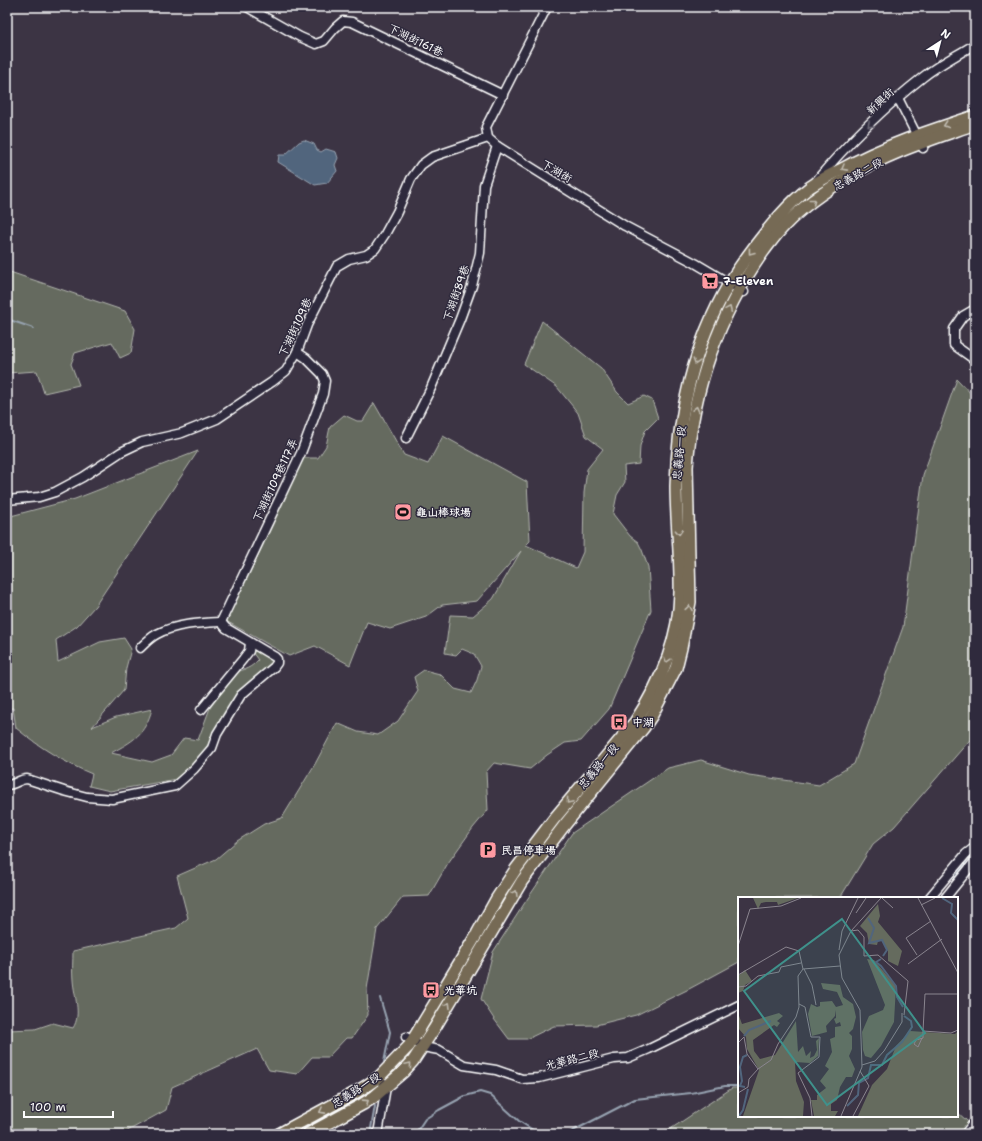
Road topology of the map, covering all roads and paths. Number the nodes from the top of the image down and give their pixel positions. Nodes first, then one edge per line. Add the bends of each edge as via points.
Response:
1 (247, 7) edge
2 (547, 7) edge
3 (975, 44) edge
4 (503, 95) junction
5 (898, 98) junction
6 (975, 116) edge
7 (975, 124) edge
8 (488, 138) junction
9 (921, 142) junction
10 (497, 146) junction
11 (811, 187) junction
12 (774, 220) joint
13 (737, 288) junction
14 (975, 309) edge
15 (298, 352) junction
16 (975, 360) edge
17 (406, 438) dead end
18 (7, 500) edge
19 (682, 515) junction
20 (221, 622) junction
21 (250, 643) junction
22 (140, 648) dead end
23 (201, 710) dead end
24 (7, 785) edge
25 (551, 817) junction
26 (565, 828) junction
27 (975, 847) edge
28 (975, 861) edge
29 (930, 897) edge
30 (946, 897) edge
31 (738, 1005) edge
32 (409, 1039) junction
33 (422, 1047) junction
34 (379, 1077) junction
35 (386, 1087) junction
36 (975, 1121) edge
37 (279, 1134) edge
38 (308, 1134) edge
39 (378, 1134) edge
40 (965, 1134) edge

1 - 4 street, 下湖街161巷 via 300,38 316,44 324,41 342,22 352,22
2 - 4 street
3 - 5 street, 新興街 via 924,76
4 - 8 street via 486,127
5 - 9 street
5 -> 11 street, 新興街 via 854,139
6 -> 9 main road, 忠義路二段
7 - 9 main road, 忠義路二段
8 - 10 street, 下湖街
8 - 15 street, 下湖街109巷 via 432,157 421,165 411,179 397,212 375,249 337,266 307,325
9 -> 11 main road, 忠義路二段 via 880,150
13 -> 9 main road, 忠義路二段 via 783,227 814,200 855,173
10 - 13 street, 下湖街 via 625,226
10 - 17 street, 下湖街89巷 via 484,185 480,254 472,286 432,388
11 - 12 main road, 忠義路二段
12 -> 13 main road, 忠義路一段
13 - 19 main road, 忠義路一段 via 709,325 689,387 679,438 676,488
14 - 16 street via 963,316 954,329 954,345
15 - 18 street, 下湖街109巷 via 286,371 217,419 182,434 142,442 55,492 39,497
15 - 20 street, 下湖街109巷117弄 via 322,374 325,381 323,394 301,453
19 -> 25 main road, 忠義路一段 via 680,596 666,662 636,722
26 -> 19 main road, 忠義路一段 via 644,727 676,668 690,602
20 - 21 street
20 - 22 street via 179,626 156,634
21 - 23 street via 249,651
21 - 24 street via 275,657 277,663 241,695 217,734 212,748 175,786 112,799 87,797 27,779
25 - 26 main road
25 - 32 main road, 忠義路一段
33 -> 26 main road, 忠義路一段 via 516,891 538,859
27 - 29 street
28 - 30 street
31 - 33 street, 光華路二段 via 628,1058 539,1078 522,1079 496,1070 464,1065 439,1050
32 - 33 street, 光華路二段
32 - 34 main road, 忠義路一段 via 398,1058
35 -> 33 main road, 忠義路一段 via 403,1072
34 - 35 street
34 -> 37 main road, 忠義路一段
38 -> 35 main road, 忠義路一段 via 363,1104
35 - 39 street
36 - 40 street

